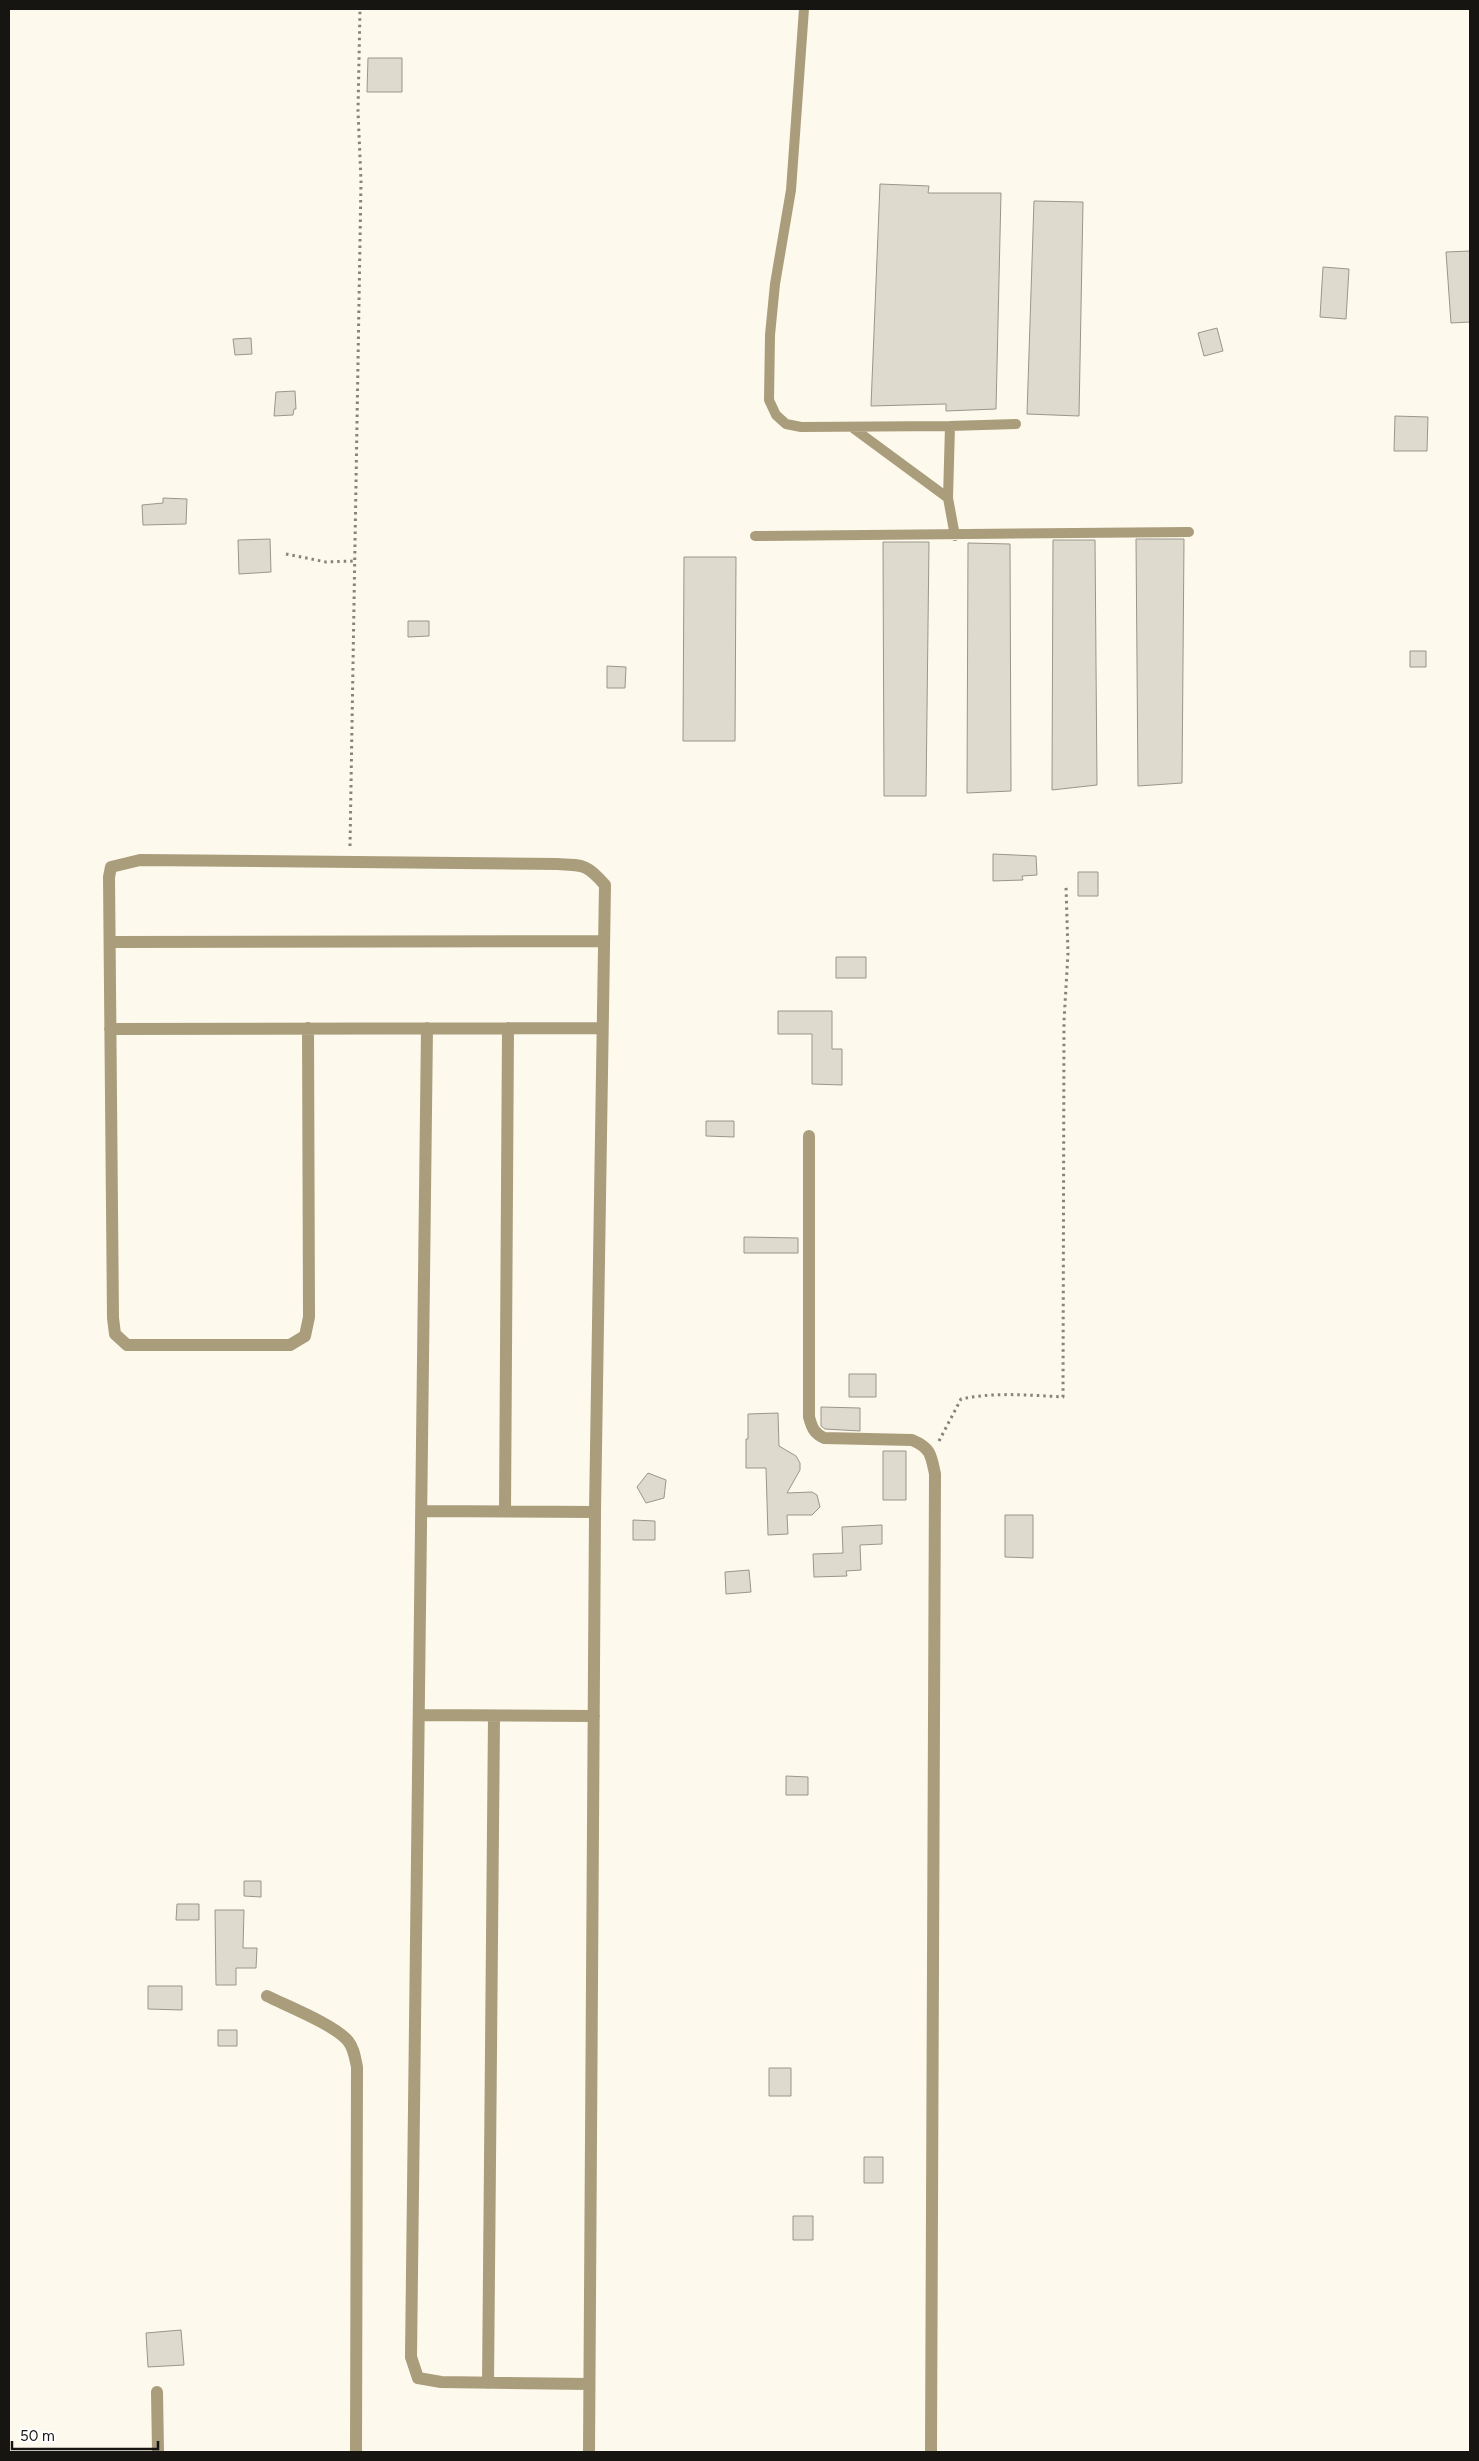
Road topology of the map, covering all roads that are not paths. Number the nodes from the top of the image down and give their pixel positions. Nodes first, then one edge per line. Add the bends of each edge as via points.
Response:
1 (804, 9) edge
2 (1016, 424) dead end
3 (950, 426) junction
4 (852, 428) junction
5 (948, 498) junction
6 (1189, 532) dead end
7 (754, 536) dead end
8 (955, 536) junction
9 (604, 941) junction
10 (110, 942) junction
11 (308, 1028) junction
12 (427, 1028) junction
13 (508, 1028) junction
14 (602, 1028) junction
15 (110, 1029) junction
16 (808, 1136) dead end
17 (422, 1511) junction
18 (505, 1511) junction
19 (595, 1512) junction
20 (419, 1715) junction
21 (594, 1716) junction
22 (494, 1717) junction
23 (267, 1996) dead end
24 (488, 2383) junction
25 (589, 2384) junction
26 (157, 2392) dead end
27 (158, 2452) edge
28 (356, 2452) edge
29 (589, 2452) edge
30 (931, 2452) edge

1 - 4 lane via 791,190 770,335 769,400 776,415 786,424 801,428
2 - 3 lane
3 - 4 lane
3 - 5 lane
4 - 5 lane
5 - 8 lane
6 - 8 lane
7 - 8 lane
9 - 10 street
9 - 10 street via 605,885 594,872 582,865 140,860 112,866 109,877
9 - 14 street
10 - 15 street
11 - 12 street
11 - 15 street
11 - 15 street via 309,1317 303,1339 290,1345 127,1345 115,1334
12 - 13 street
12 - 17 street
13 - 14 street
13 - 18 street
14 - 19 street
16 - 30 street via 809,1418 812,1428 824,1438 912,1440 924,1445 931,1454 935,1474
17 - 18 street
17 - 20 street
18 - 19 street
19 - 21 street
20 - 22 street
20 - 24 street via 411,2357 418,2378
21 - 22 street
21 - 25 street
22 - 24 street
23 - 28 street via 334,2030 348,2041 355,2059
24 - 25 street
25 - 29 street
26 - 27 street

